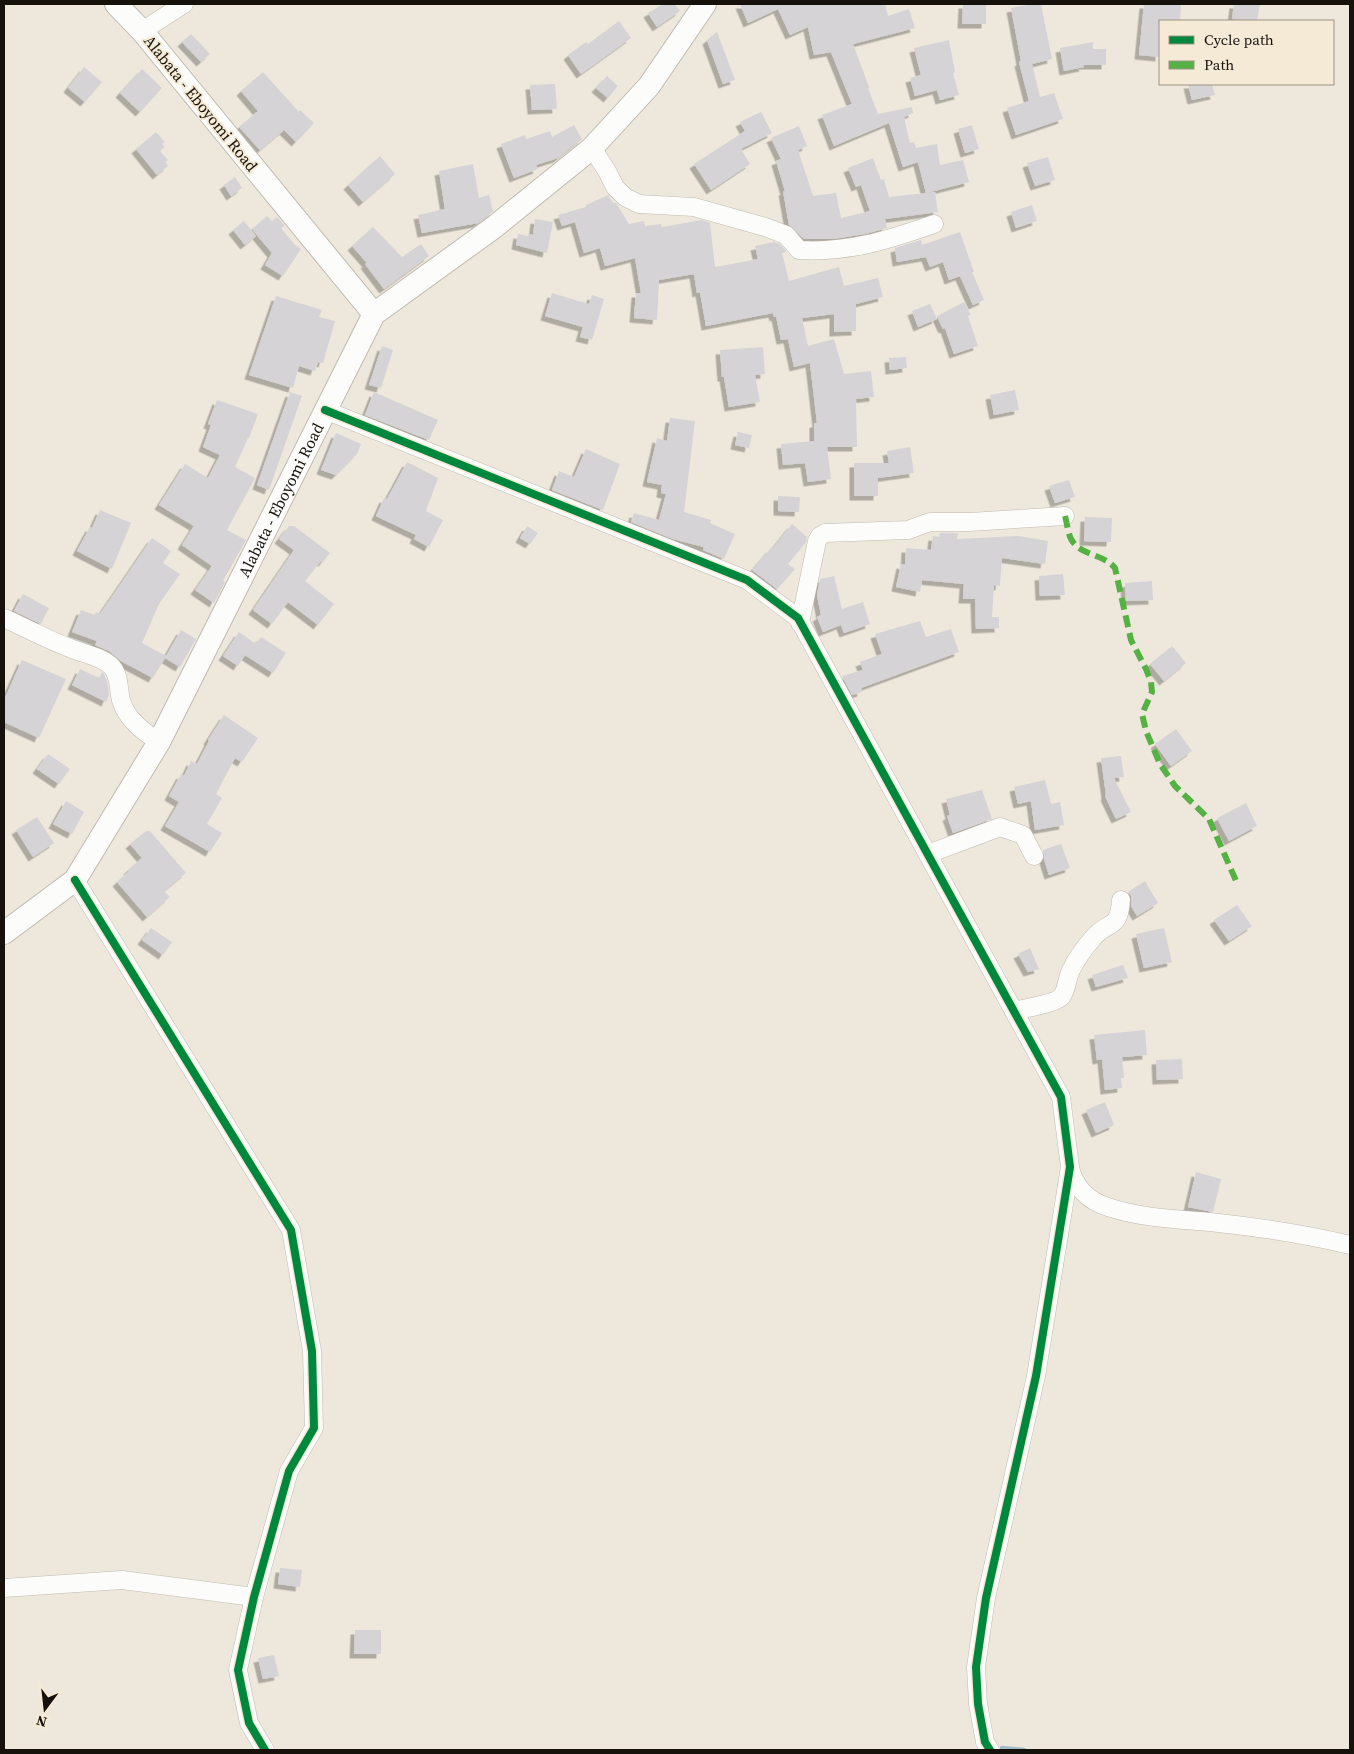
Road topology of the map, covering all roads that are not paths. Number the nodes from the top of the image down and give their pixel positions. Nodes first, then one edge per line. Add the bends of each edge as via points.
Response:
1 (116, 4) edge
2 (184, 4) edge
3 (706, 4) edge
4 (142, 31) junction
5 (592, 148) junction
6 (934, 224) dead end
7 (374, 314) junction
8 (324, 410) junction
9 (1065, 516) dead end
10 (4, 618) edge
11 (800, 623) junction
12 (159, 742) junction
13 (928, 854) junction
14 (1034, 856) dead end
15 (76, 880) junction
16 (1121, 900) dead end
17 (4, 932) edge
18 (1014, 1011) junction
19 (1070, 1167) junction
20 (1350, 1245) edge
21 (4, 1588) edge
22 (254, 1597) junction
23 (265, 1750) edge
24 (990, 1750) edge

1 - 4 main road, Alabata - Eboyomi Road
2 - 4 street
3 - 5 main road via 649,86
4 - 7 main road, Alabata - Eboyomi Road
5 - 6 street via 615,187 639,204 694,207 764,227 786,235 799,250 824,252 853,248
5 - 7 main road via 494,228
7 - 8 main road, Alabata - Eboyomi Road
8 - 11 street via 748,580 798,618
8 - 12 main road, Alabata - Eboyomi Road
9 - 11 street via 930,522 908,530 825,533 817,541
10 - 12 street via 99,658 112,667 118,677 126,712
11 - 13 street
12 - 15 main road, Alabata - Eboyomi Road
13 - 14 street via 1000,828 1023,835
13 - 18 street
15 - 17 main road, Alabata - Eboyomi Road
15 - 22 street via 291,1230 312,1351 314,1428 288,1471
16 - 18 street via 1120,914 1115,923 1093,937 1071,970 1062,997
18 - 19 street via 1061,1097
19 - 20 street via 1082,1192 1107,1207 1143,1215 1308,1235
19 - 24 street via 1036,1376 986,1598 976,1667 978,1704 985,1742
21 - 22 street via 122,1580
22 - 23 street via 238,1670 249,1723

